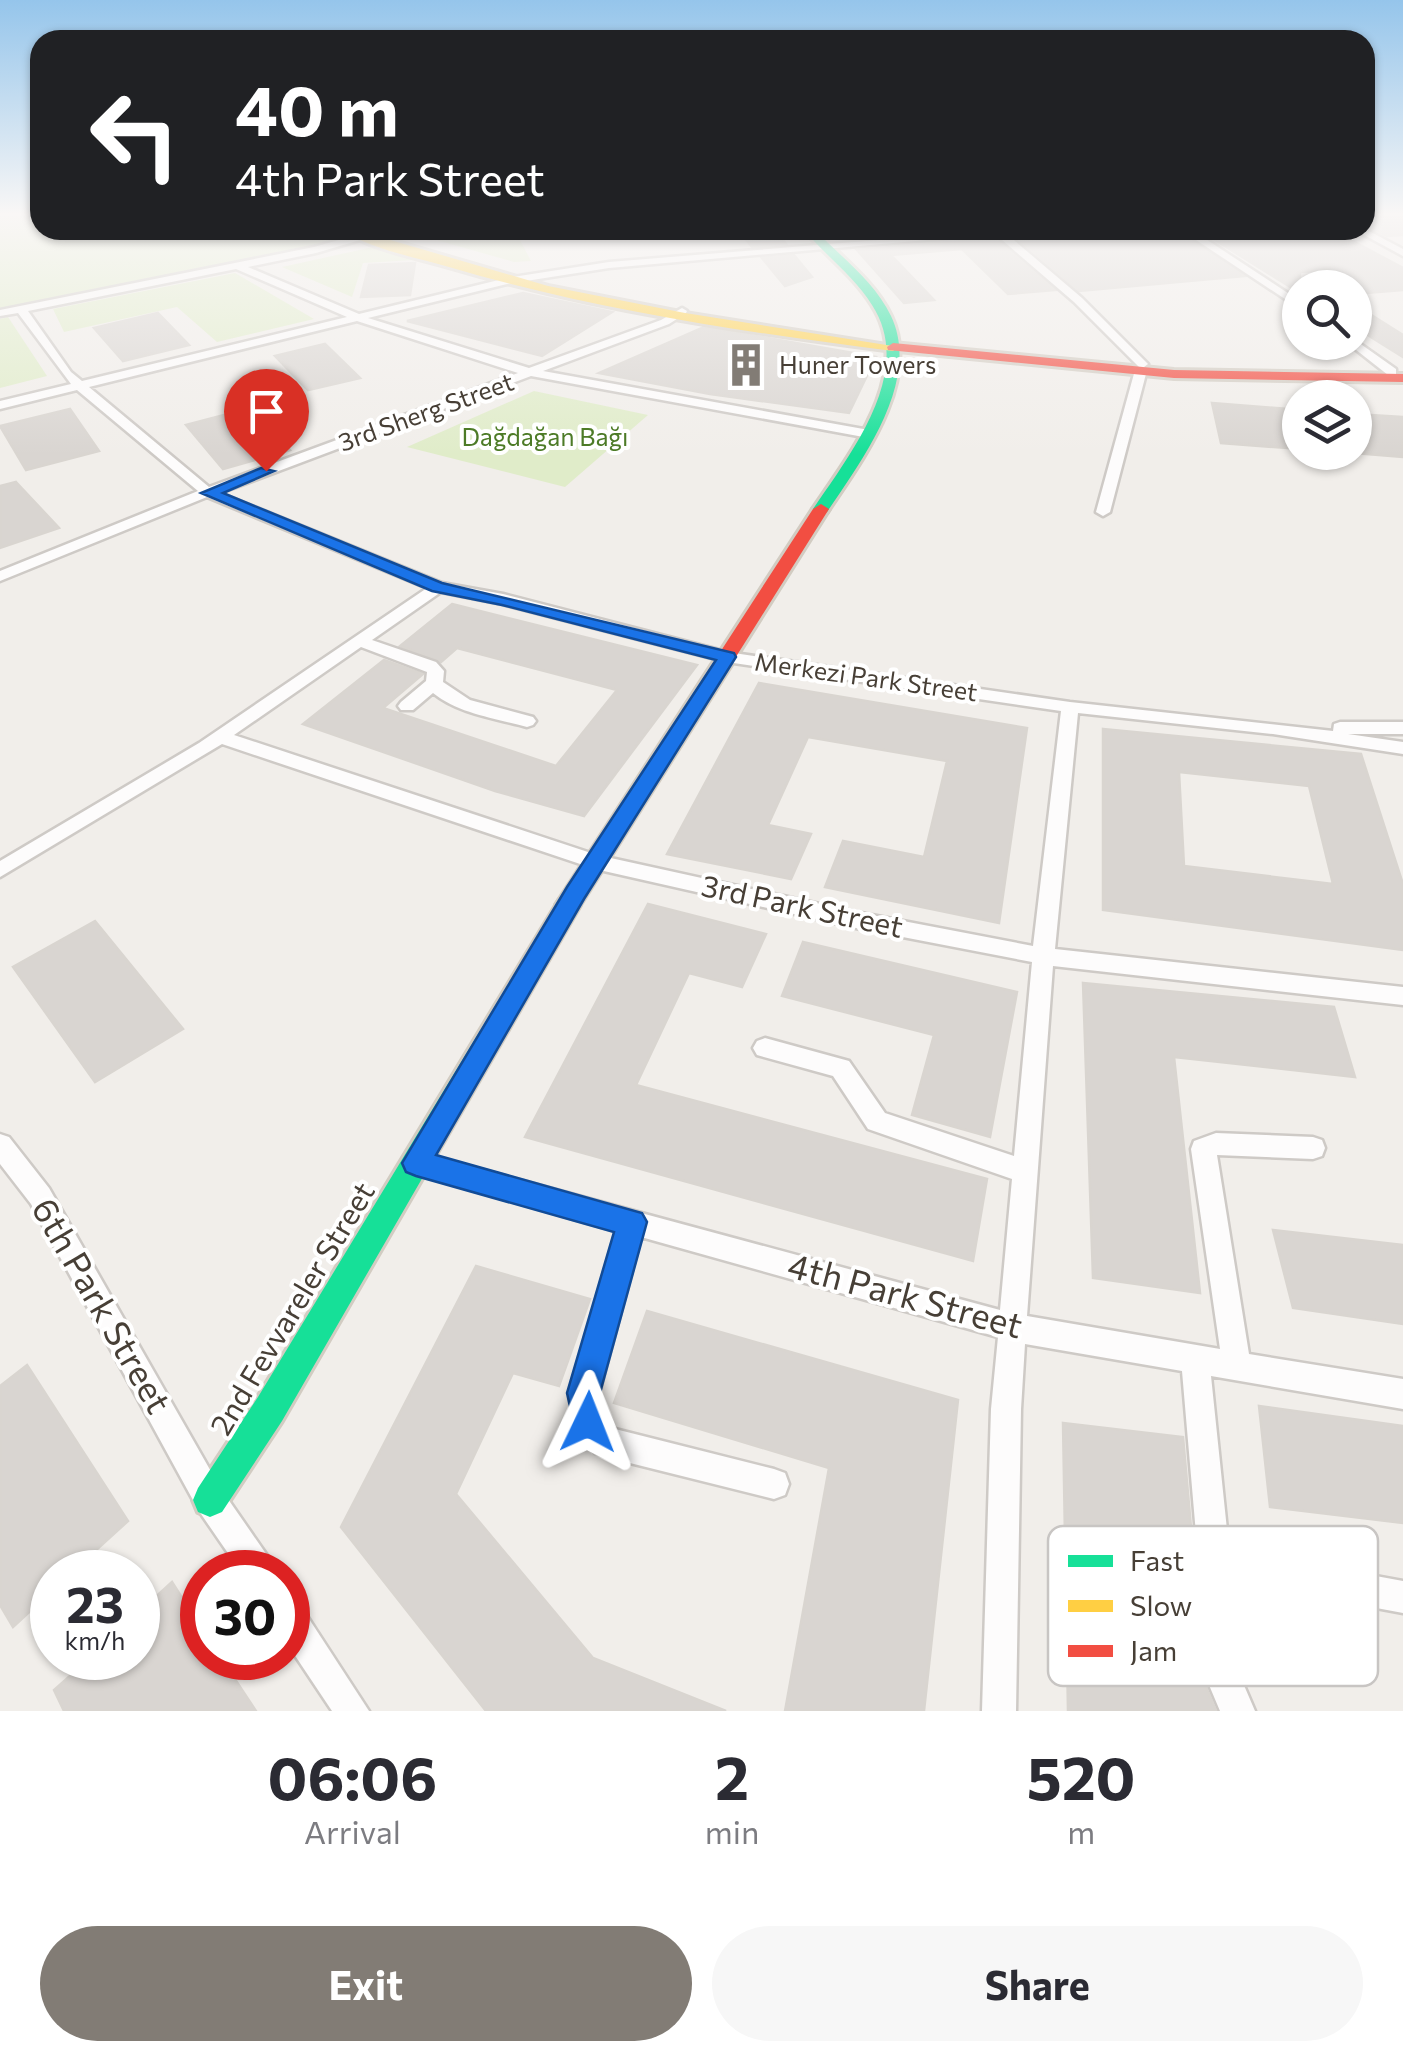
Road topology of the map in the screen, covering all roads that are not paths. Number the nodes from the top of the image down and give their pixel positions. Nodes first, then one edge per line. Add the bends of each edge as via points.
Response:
1 (87, 296) edge
2 (305, 296) edge
3 (446, 296) edge
4 (584, 296) edge
5 (604, 296) edge
6 (871, 296) edge
7 (1073, 296) edge
8 (21, 309) junction
9 (0, 313) edge
10 (678, 314) junction
11 (356, 318) junction
12 (895, 346) junction
13 (1372, 357) edge
14 (1141, 367) junction
15 (532, 372) junction
16 (1399, 378) edge
17 (80, 386) junction
18 (0, 404) edge
19 (869, 434) junction
20 (208, 493) junction
21 (1103, 512) dead end
22 (0, 576) edge
23 (438, 587) junction
24 (359, 641) junction
25 (727, 657) junction
26 (434, 683) junction
27 (407, 706) dead end
28 (1070, 707) junction
29 (527, 721) dead end
30 (1402, 735) edge
31 (220, 737) junction
32 (595, 862) junction
33 (0, 870) edge
34 (1043, 956) junction
35 (1403, 996) edge
36 (765, 1048) dead end
37 (0, 1145) edge
38 (1312, 1148) dead end
39 (416, 1163) junction
40 (1026, 1172) junction
41 (632, 1222) junction
42 (1014, 1328) junction
43 (1195, 1358) junction
44 (1237, 1366) junction
45 (1403, 1394) edge
46 (774, 1484) dead end
47 (210, 1500) junction
48 (1211, 1526) edge
49 (245, 1550) edge
50 (1378, 1592) edge
51 (1403, 1597) edge
52 (310, 1649) edge
53 (1226, 1686) edge
54 (352, 1711) edge
55 (999, 1711) edge
56 (1238, 1711) edge

1 - 8 street
2 - 11 street
3 - 11 street
4 - 10 street
5 - 10 street
6 - 12 street
7 - 14 street
8 - 9 street
8 - 17 street, Merkezi Park Street
10 - 12 street
10 - 15 street, 3rd Sherg Street
11 - 15 street
11 - 17 street
12 - 14 street
12 - 19 street, 2nd Fevvareler Street
13 - 16 street
14 - 16 street
14 - 21 street
15 - 19 street
15 - 20 street, 3rd Sherg Street
17 - 18 street
17 - 20 street, Merkezi Park Street
19 - 25 street, 2nd Fevvareler Street
20 - 22 street, 3rd Sherg Street
20 - 23 street, Merkezi Park Street
23 - 24 street
23 - 25 street, Merkezi Park Street
24 - 26 street via 430,666
24 - 31 street
25 - 28 street, Merkezi Park Street
25 - 32 street, 2nd Fevvareler Street
26 - 27 street
26 - 29 street via 457,700
28 - 30 street, Merkezi Park Street
28 - 34 street
31 - 32 street, 3rd Park Street
31 - 33 street
32 - 34 street, 3rd Park Street
32 - 39 street, 2nd Fevvareler Street
34 - 35 street, 3rd Park Street
34 - 40 street
36 - 40 street via 840,1068 877,1121
37 - 47 street, 6th Park Street via 40,1196
38 - 44 street via 1202,1148
39 - 41 street, 4th Park Street
39 - 47 street, 2nd Fevvareler Street
40 - 42 street
41 - 42 street, 4th Park Street
41 - 46 street via 584,1393 588,1422 606,1442
42 - 43 street, 4th Park Street
42 - 55 street
43 - 44 street, 4th Park Street
43 - 48 street
44 - 45 street, 4th Park Street
47 - 49 street, 6th Park Street
50 - 51 street
52 - 54 street
53 - 56 street

